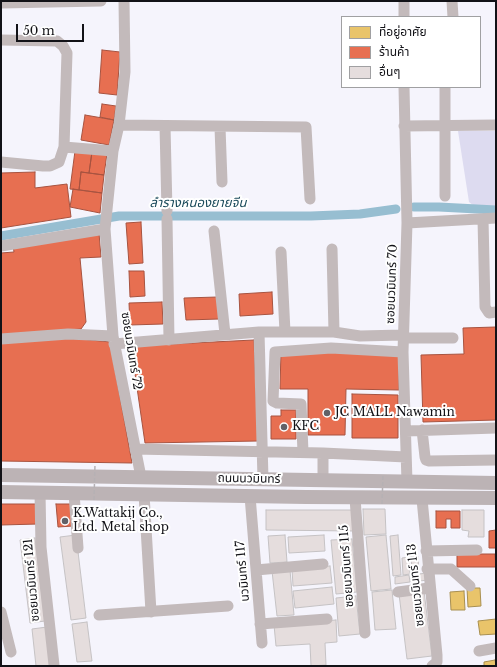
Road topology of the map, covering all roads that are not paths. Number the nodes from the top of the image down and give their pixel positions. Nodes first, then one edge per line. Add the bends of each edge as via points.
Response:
1 (101, 1) edge
2 (124, 1) edge
3 (404, 1) edge
4 (452, 1) edge
5 (50, 2) edge
6 (1, 3) edge
7 (404, 16) edge
8 (453, 16) edge
9 (1, 40) edge
10 (404, 88) edge
11 (445, 88) edge
12 (119, 125) junction
13 (496, 125) edge
14 (166, 126) junction
15 (220, 126) junction
16 (404, 126) junction
17 (445, 126) junction
18 (64, 147) junction
19 (113, 151) junction
20 (1, 162) edge
21 (222, 182) dead end
22 (445, 196) dead end
23 (310, 199) dead end
24 (496, 218) edge
25 (483, 219) junction
26 (106, 221) junction
27 (407, 223) junction
28 (214, 231) dead end
29 (1, 246) edge
30 (332, 249) dead end
31 (281, 252) dead end
32 (496, 312) edge
33 (259, 332) junction
34 (285, 332) junction
35 (334, 332) junction
36 (225, 334) junction
37 (403, 337) junction
38 (453, 338) dead end
39 (1, 339) edge
40 (114, 340) junction
41 (169, 340) junction
42 (403, 352) junction
43 (496, 428) edge
44 (422, 430) junction
45 (406, 431) junction
46 (135, 449) junction
47 (262, 451) junction
48 (303, 452) junction
49 (323, 453) junction
50 (406, 457) junction
51 (496, 460) edge
52 (1, 475) edge
53 (141, 477) junction
54 (263, 479) junction
55 (323, 480) junction
56 (407, 482) junction
57 (496, 483) edge
58 (1, 492) edge
59 (40, 492) junction
60 (74, 493) junction
61 (144, 494) junction
62 (250, 496) junction
63 (355, 498) junction
64 (422, 498) junction
65 (496, 498) edge
66 (78, 548) dead end
67 (477, 550) dead end
68 (426, 551) junction
69 (322, 564) dead end
70 (427, 569) junction
71 (256, 570) junction
72 (470, 586) dead end
73 (429, 588) junction
74 (398, 592) dead end
75 (228, 606) dead end
76 (1, 612) edge
77 (151, 612) junction
78 (99, 616) dead end
79 (326, 619) dead end
80 (260, 624) junction
81 (365, 633) dead end
82 (262, 643) dead end
83 (496, 648) edge
84 (478, 651) dead end
85 (11, 652) dead end
86 (54, 665) dead end
87 (432, 666) edge

1 - 5 street
2 - 12 street, ซอยนวมินทร์ 72 via 125,72
3 - 7 street
4 - 8 street
5 - 6 street
9 - 18 street via 57,40 64,46 67,53
10 - 16 street, ซอยนวมินทร์ 70
11 - 17 street
12 - 14 street
12 - 19 street, ซอยนวมินทร์ 72
13 - 17 street
14 - 15 street
14 - 41 street
15 - 21 street
15 - 23 street via 306,127
16 - 17 street
16 - 27 street, ซอยนวมินทร์ 70
17 - 22 street
18 - 19 street
18 - 20 street via 59,162 50,166
19 - 26 street, ซอยนวมินทร์ 72
24 - 25 street
25 - 27 street
25 - 32 street via 485,307 489,313
26 - 29 street
26 - 40 street, ซอยนวมินทร์ 72
27 - 37 street, ซอยนวมินทร์ 70
28 - 36 street
30 - 35 street
31 - 34 street
33 - 34 street
33 - 36 street
33 - 47 street
34 - 35 street
35 - 37 street via 360,336
36 - 41 street
37 - 38 street
37 - 42 street, ซอยนวมินทร์ 70
39 - 40 street via 68,334
40 - 41 street
40 - 46 street, ซอยนวมินทร์ 72
42 - 45 street, ซอยนวมินทร์ 70
42 - 48 street via 332,348 274,352 273,401 301,404
43 - 44 street
44 - 45 street
44 - 51 street via 425,457 429,461
45 - 50 street, ซอยนวมินทร์ 70
46 - 47 street
46 - 53 street, ซอยนวมินทร์ 72
47 - 48 street
47 - 54 street
48 - 49 street
49 - 50 street
49 - 55 street
50 - 56 street, ซอยนวมินทร์ 70
52 - 53 main road, ถนนนวมินทร์
53 - 54 main road, ถนนนวมินทร์
54 - 55 main road, ถนนนวมินทร์
55 - 56 main road, ถนนนวมินทร์
56 - 57 main road, ถนนนวมินทร์
58 - 59 main road, ถนนนวมินทร์
59 - 60 main road, ถนนนวมินทร์
59 - 86 street, ซอยนวมินทร์ 121 via 41,547
60 - 61 main road, ถนนนวมินทร์
60 - 66 street
61 - 62 main road, ถนนนวมินทร์
61 - 77 street
62 - 63 main road, ถนนนวมินทร์
62 - 71 street, นวมินทร์ 117
63 - 64 main road, ถนนนวมินทร์
63 - 81 street, ซอยนวมินทร์ 115
64 - 65 main road, ถนนนวมินทร์
64 - 68 street, ซอยนวมินทร์ 113
67 - 68 street
68 - 70 street, ซอยนวมินทร์ 113
69 - 71 street
70 - 72 street via 451,569
70 - 73 street, ซอยนวมินทร์ 113
71 - 80 street, นวมินทร์ 117
73 - 74 street
73 - 87 street, ซอยนวมินทร์ 113 via 437,655
75 - 77 street
76 - 85 street
77 - 78 street
79 - 80 street
80 - 82 street, นวมินทร์ 117
83 - 84 street

